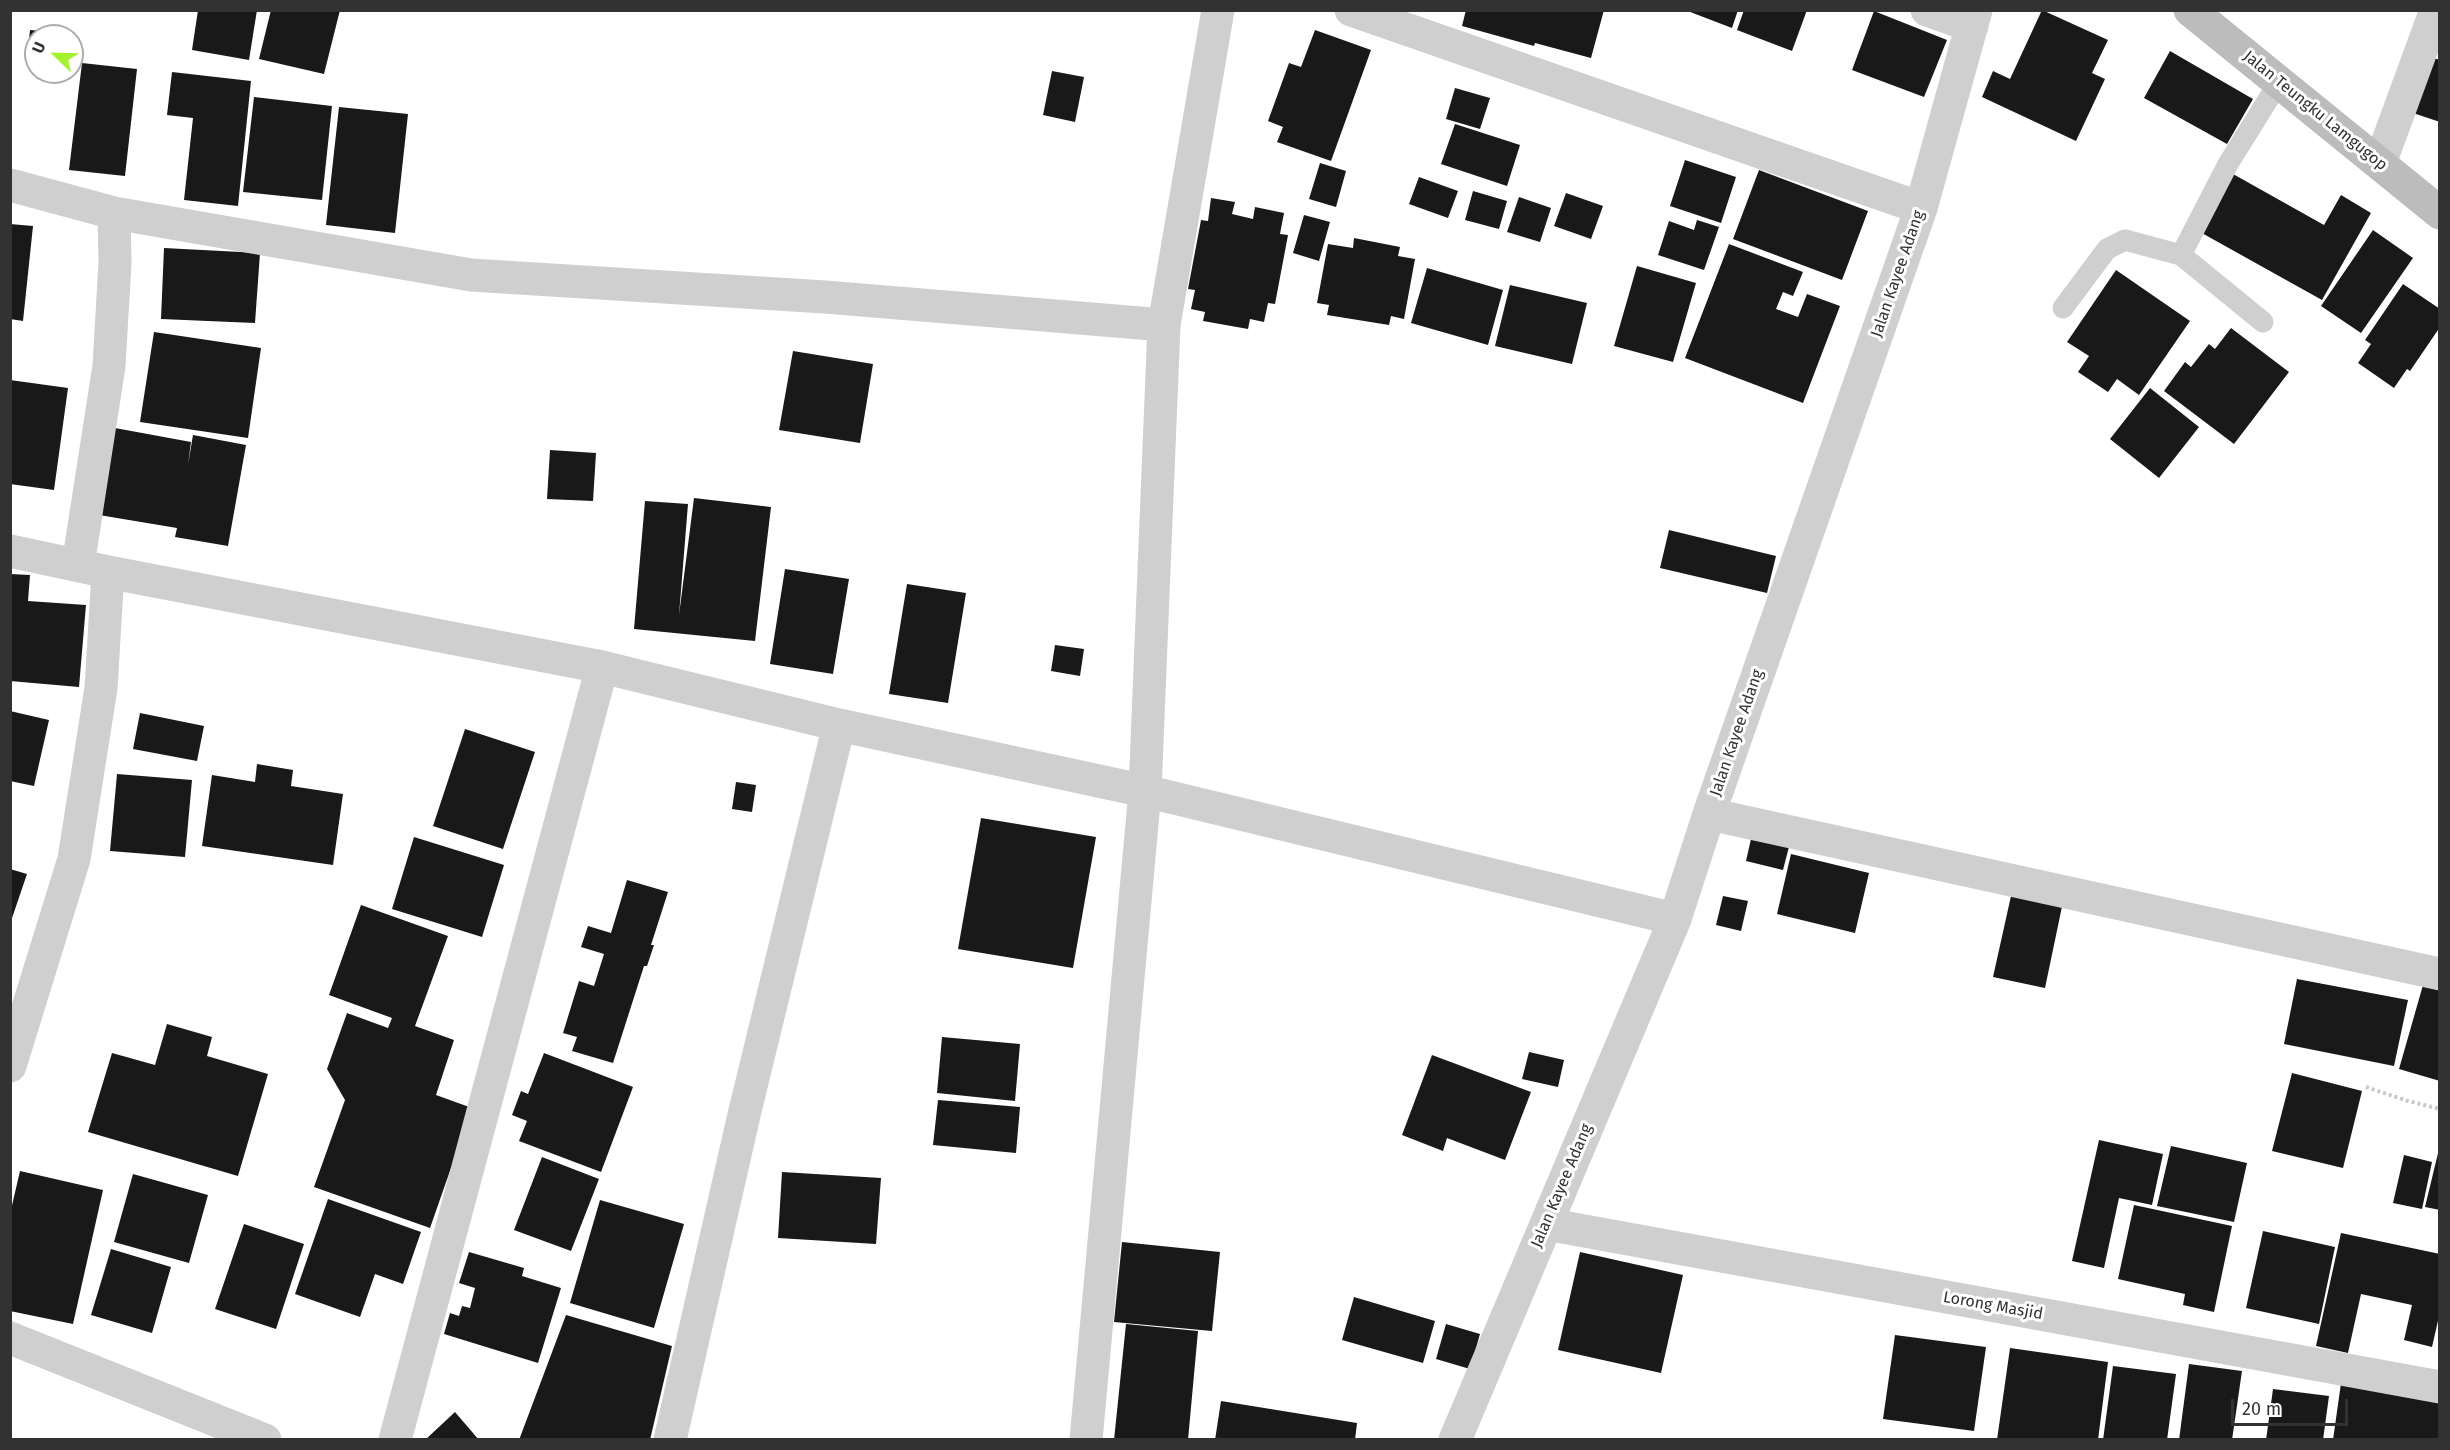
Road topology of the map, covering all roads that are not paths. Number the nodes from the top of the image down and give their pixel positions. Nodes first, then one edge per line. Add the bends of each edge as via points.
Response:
1 (1218, 10) edge
2 (1350, 10) edge
3 (1927, 10) edge
4 (2190, 10) edge
5 (2436, 10) edge
6 (1974, 18) edge
7 (2279, 82) junction
8 (2380, 163) junction
9 (10, 185) edge
10 (1921, 208) junction
11 (114, 213) junction
12 (2439, 213) edge
13 (2181, 255) junction
14 (2063, 308) dead end
15 (2263, 322) dead end
16 (1164, 325) junction
17 (10, 551) edge
18 (93, 569) junction
19 (602, 667) junction
20 (839, 725) junction
21 (1145, 791) junction
22 (1709, 814) junction
23 (1675, 919) junction
24 (2439, 974) edge
25 (16, 1021) edge
26 (10, 1066) edge
27 (1546, 1224) junction
28 (10, 1338) edge
29 (2439, 1387) edge
30 (265, 1440) edge
31 (395, 1440) edge
32 (670, 1440) edge
33 (1086, 1440) edge
34 (1455, 1440) edge

1 - 16 street
2 - 10 street
3 - 6 street
4 - 7 street, Jalan Teungku Lamgugop
5 - 8 street
6 - 10 street, Jalan Kayee Adang
7 - 8 street, Jalan Teungku Lamgugop
7 - 13 lane via 2228,164
8 - 12 street, Jalan Teungku Lamgugop
9 - 11 street
10 - 22 street, Jalan Kayee Adang
11 - 16 street via 471,274 825,297
11 - 18 street via 115,263
13 - 14 lane via 2125,240 2107,249
13 - 15 lane
16 - 21 street
17 - 18 street
18 - 19 street
18 - 25 street via 101,688 74,859
19 - 20 street
19 - 31 street
20 - 21 street
20 - 32 street
21 - 23 street
21 - 33 street
22 - 23 street, Jalan Kayee Adang
22 - 24 street
23 - 27 street, Jalan Kayee Adang
25 - 26 street
27 - 29 street, Lorong Masjid
27 - 34 street, Jalan Kayee Adang
28 - 30 street

